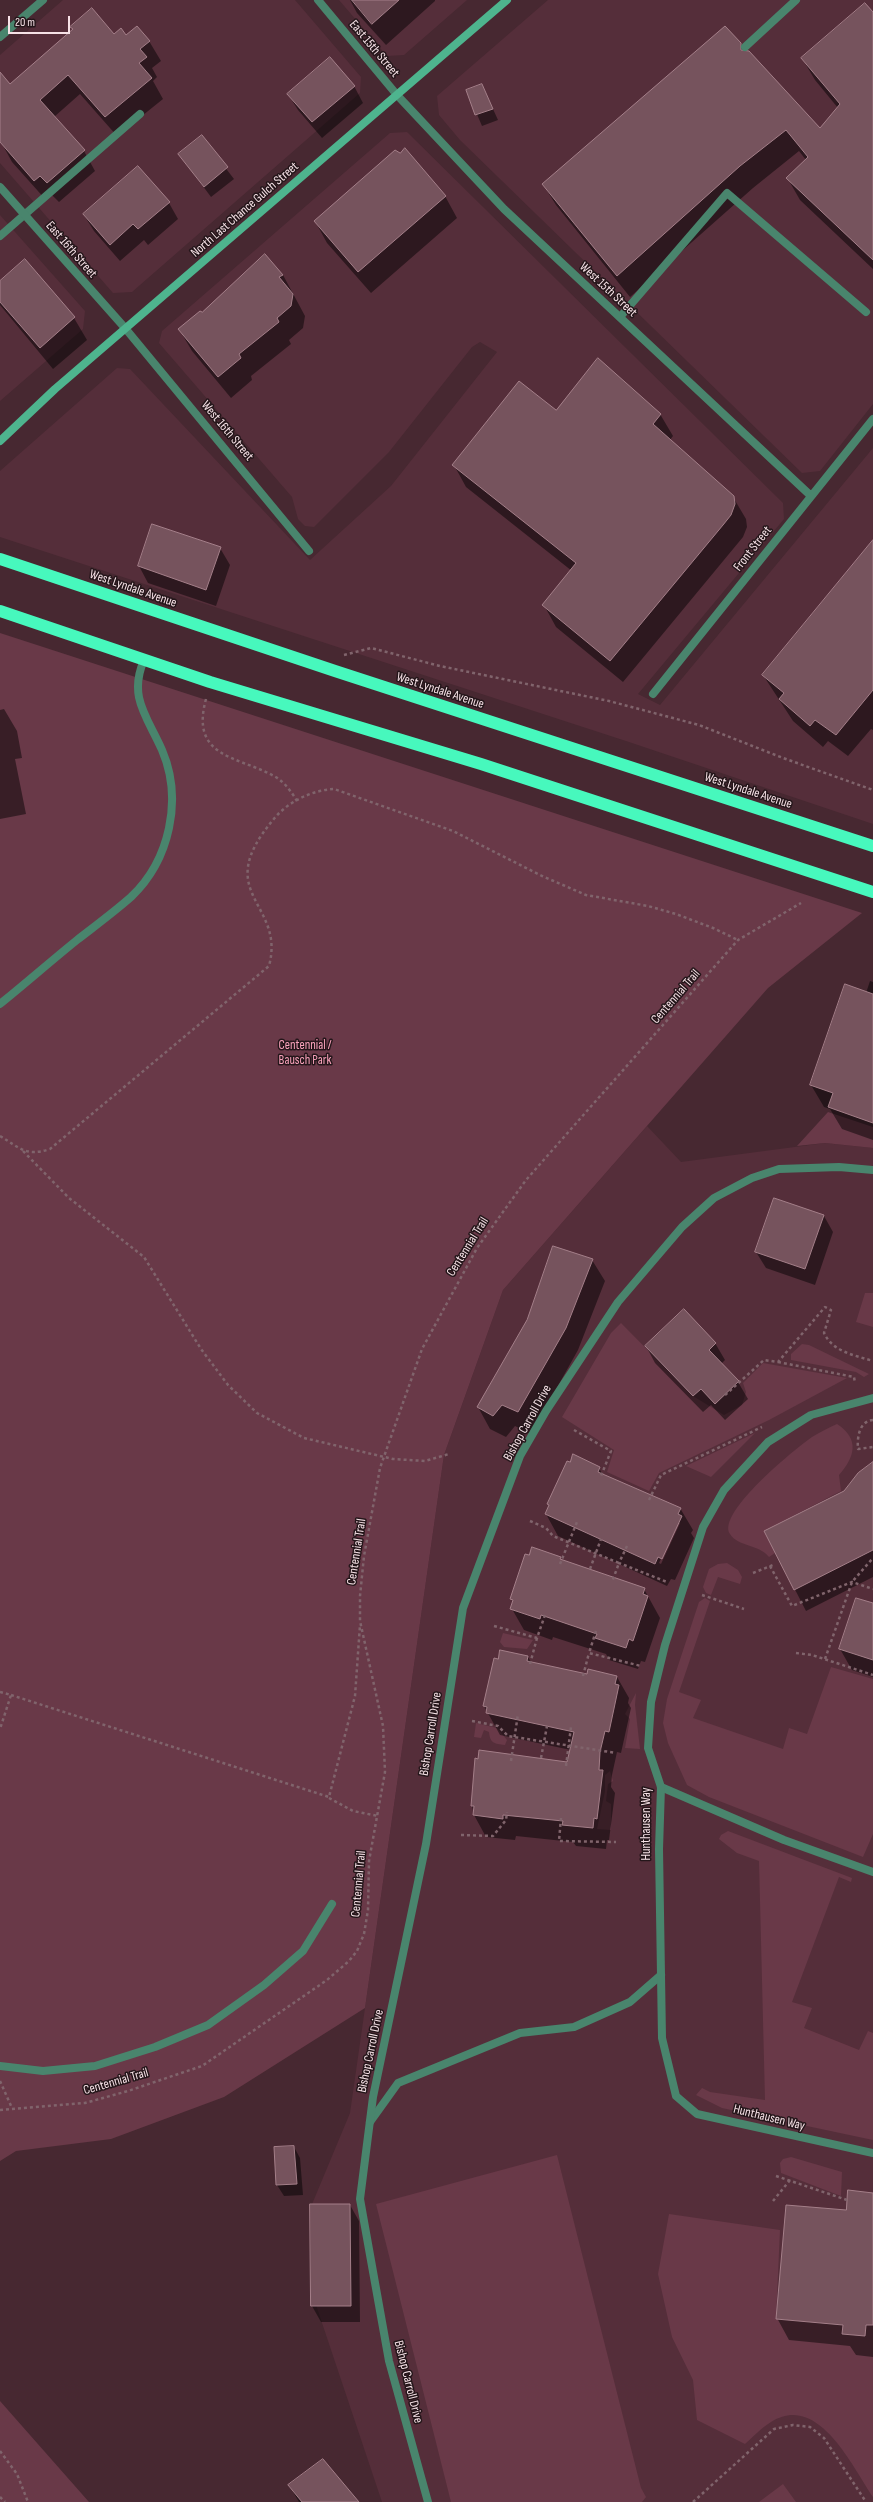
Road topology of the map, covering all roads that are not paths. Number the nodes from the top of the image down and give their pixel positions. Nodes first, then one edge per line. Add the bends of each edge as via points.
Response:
1 (43, 0) edge
2 (318, 0) edge
3 (507, 0) edge
4 (796, 0) edge
5 (0, 37) edge
6 (745, 47) dead end
7 (397, 95) junction
8 (140, 114) dead end
9 (0, 187) edge
10 (24, 215) junction
11 (0, 236) edge
12 (866, 312) dead end
13 (620, 317) junction
14 (125, 328) junction
15 (873, 419) edge
16 (0, 441) edge
17 (810, 495) junction
18 (310, 551) dead end
19 (0, 559) edge
20 (0, 611) edge
21 (144, 660) junction
22 (652, 694) dead end
23 (873, 846) edge
24 (873, 892) edge
25 (0, 1004) edge
26 (873, 1170) edge
27 (873, 1398) edge
28 (661, 1787) junction
29 (873, 1872) edge
30 (332, 1904) dead end
31 (661, 1975) junction
32 (0, 2066) edge
33 (370, 2122) junction
34 (873, 2153) edge
35 (428, 2502) edge

1 - 5 street
2 - 7 street, East 15th Street
3 - 7 main road, North Last Chance Gulch Street
4 - 6 street
7 - 13 street, West 15th Street via 504,209
7 - 14 main road, North Last Chance Gulch Street
8 - 10 street
9 - 10 street, East 16th Street
10 - 11 street
10 - 14 street, East 16th Street
12 - 13 street via 727,193
13 - 17 street, West 15th Street
14 - 16 main road, North Last Chance Gulch Street
14 - 18 street, West 16th Street
15 - 17 street, Front Street
17 - 22 street, Front Street
19 - 23 highway, West Lyndale Avenue
20 - 21 highway
21 - 24 highway via 495,769
21 - 25 street via 137,676 137,698 169,765 172,793 171,828 154,868 132,896
26 - 33 street, Bishop Carroll Drive via 839,1167 779,1169 752,1178 714,1198 682,1227 618,1302 546,1411 520,1456 463,1608 426,1844
27 - 28 street, Hunthausen Way via 811,1415 768,1442 724,1490 703,1527 665,1645 651,1702 648,1748
28 - 29 street via 784,1840
28 - 31 street, Hunthausen Way
30 - 32 street via 303,1951 264,1985 208,2025 155,2047 95,2066 43,2071
31 - 33 street via 630,2002 574,2027 520,2033 398,2082
31 - 34 street, Hunthausen Way via 662,2038 669,2070 676,2096 697,2114
33 - 35 street, Bishop Carroll Drive via 360,2199 389,2361

